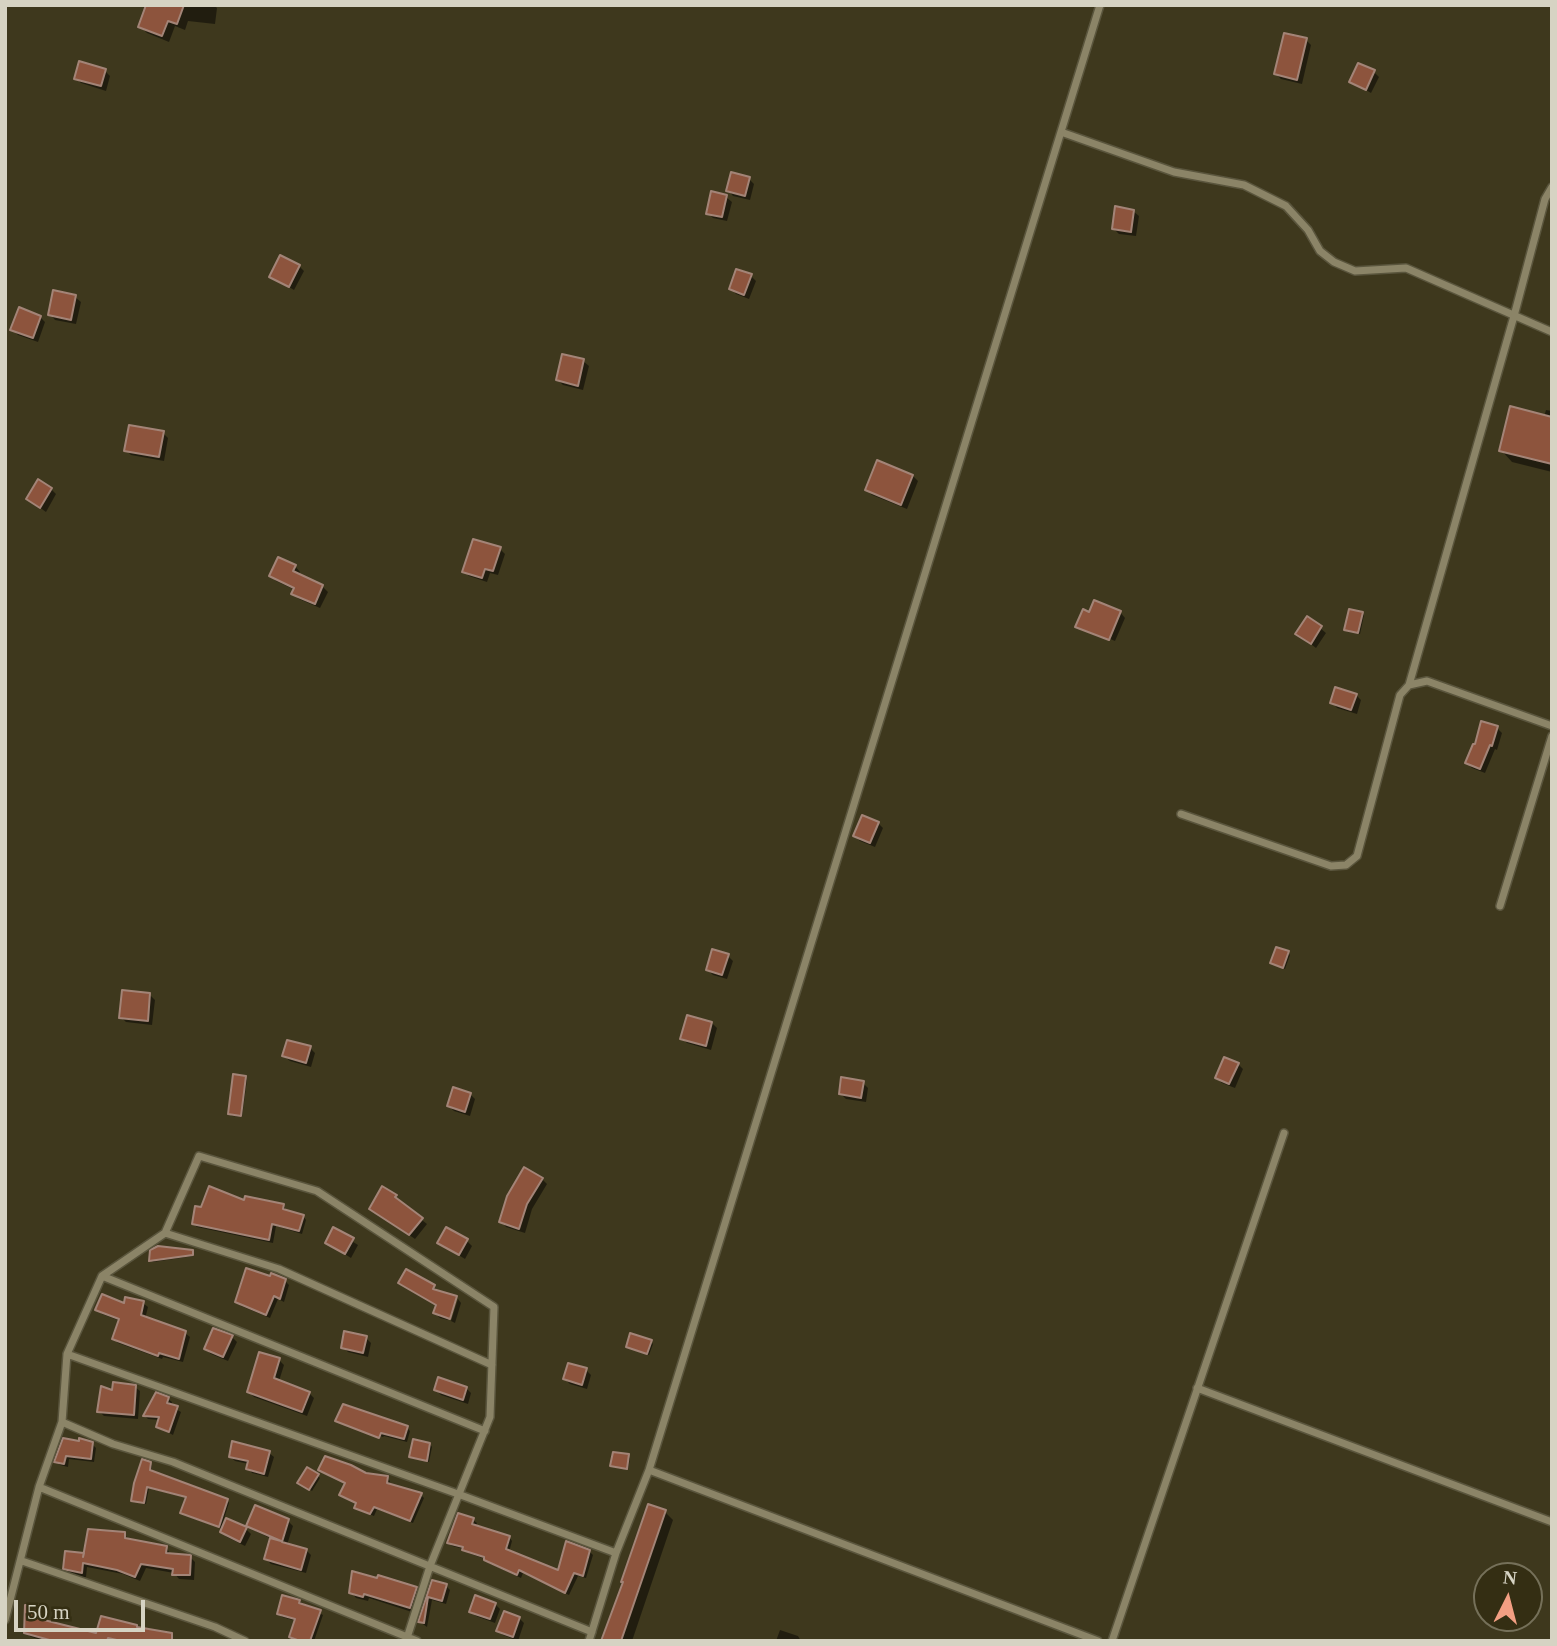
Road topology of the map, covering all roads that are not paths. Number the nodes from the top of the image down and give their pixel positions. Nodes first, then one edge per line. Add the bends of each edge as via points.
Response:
1 (1100, 5) edge
2 (1061, 132) junction
3 (1552, 187) edge
4 (1514, 316) junction
5 (1552, 332) edge
6 (1409, 685) junction
7 (1552, 726) edge
8 (1552, 736) edge
9 (1181, 814) dead end
10 (1500, 906) dead end
11 (1284, 1133) dead end
12 (165, 1233) junction
13 (102, 1276) junction
14 (67, 1354) junction
15 (492, 1365) junction
16 (1198, 1388) junction
17 (62, 1422) junction
18 (485, 1431) junction
19 (649, 1469) junction
20 (40, 1487) junction
21 (458, 1494) junction
22 (1552, 1522) edge
23 (616, 1553) junction
24 (22, 1561) junction
25 (430, 1566) junction
26 (5, 1620) edge
27 (592, 1632) junction
28 (407, 1639) edge
29 (245, 1641) edge
30 (417, 1641) edge
31 (589, 1641) edge
32 (1098, 1641) edge
33 (1112, 1641) edge

1 - 2 street
2 - 4 street via 1174,172 1244,185 1286,206 1335,262 1355,271 1406,268
2 - 19 street
3 - 4 street
4 - 5 street
4 - 6 street
6 - 7 street via 1427,681
6 - 9 street via 1400,695 1357,856 1346,865 1331,866
8 - 10 street
11 - 16 street
12 - 13 street
12 - 15 street via 279,1269
12 - 15 street via 199,1156 317,1191 494,1307
13 - 14 street
13 - 18 street
14 - 17 street
14 - 21 street
15 - 18 street via 491,1417
16 - 22 street
16 - 33 street
17 - 20 street
17 - 25 street
18 - 21 street
19 - 23 street
19 - 32 street
20 - 24 street
20 - 28 street
21 - 23 street
21 - 25 street
23 - 27 street
24 - 26 street
24 - 29 street
25 - 27 street
25 - 28 street
27 - 31 street
28 - 30 street

